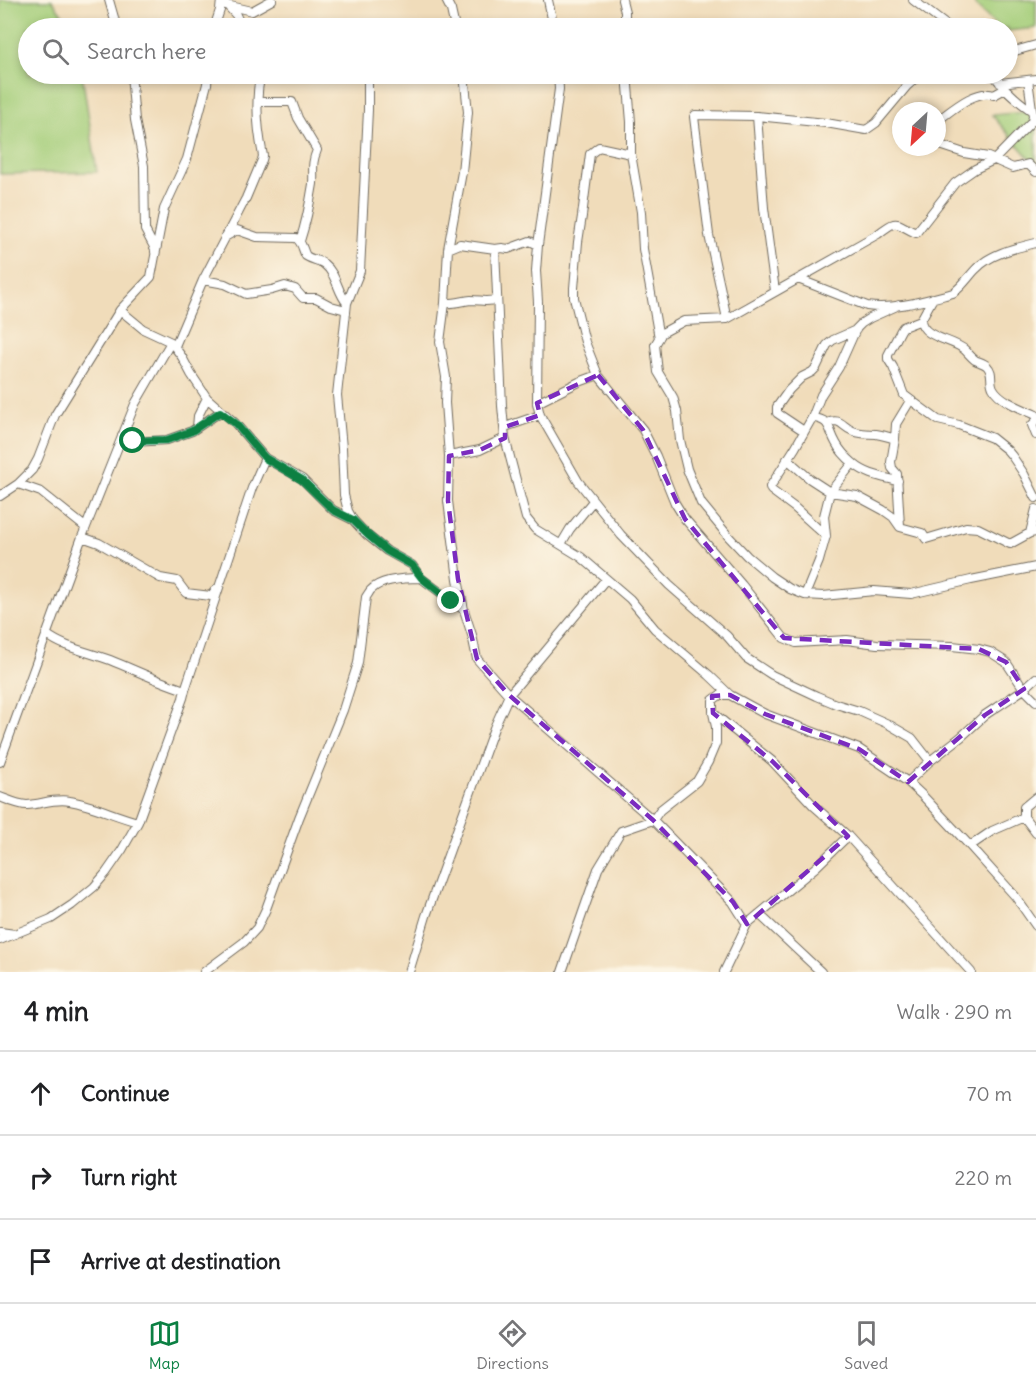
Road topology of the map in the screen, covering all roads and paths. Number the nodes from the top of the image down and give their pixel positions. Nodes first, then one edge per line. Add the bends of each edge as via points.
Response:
1 (109, 0) edge
2 (273, 0) edge
3 (446, 0) edge
4 (548, 0) edge
5 (622, 0) edge
6 (913, 0) edge
7 (224, 2) edge
8 (114, 18) edge
9 (217, 18) edge
10 (237, 18) edge
11 (453, 18) edge
12 (552, 18) edge
13 (625, 18) edge
14 (937, 18) edge
15 (1036, 45) edge
16 (1018, 50) edge
17 (1032, 80) edge
18 (132, 84) edge
19 (207, 84) edge
20 (259, 84) edge
21 (368, 84) edge
22 (465, 84) edge
23 (559, 84) edge
24 (628, 84) edge
25 (909, 84) edge
26 (1012, 84) edge
27 (1002, 86) junction
28 (258, 102) junction
29 (1032, 111) junction
30 (946, 114) edge
31 (757, 116) junction
32 (946, 147) edge
33 (631, 154) junction
34 (994, 160) junction
35 (1036, 172) edge
36 (224, 237) junction
37 (300, 241) junction
38 (1036, 243) edge
39 (538, 245) junction
40 (448, 249) junction
41 (495, 249) junction
42 (151, 277) junction
43 (798, 279) junction
44 (203, 280) junction
45 (775, 291) junction
46 (933, 298) junction
47 (497, 299) junction
48 (445, 303) junction
49 (899, 305) junction
50 (347, 307) junction
51 (120, 310) junction
52 (727, 319) junction
53 (921, 320) junction
54 (856, 329) junction
55 (659, 338) junction
56 (173, 344) junction
57 (598, 375) junction
58 (207, 398) junction
59 (910, 400) junction
60 (537, 403) junction
61 (220, 412) junction
62 (1036, 415) edge
63 (540, 416) junction
64 (812, 418) junction
65 (1036, 421) edge
66 (827, 423) junction
67 (197, 427) junction
68 (505, 427) junction
69 (804, 432) junction
70 (1036, 435) edge
71 (122, 436) junction
72 (505, 438) junction
73 (895, 439) junction
74 (449, 456) junction
75 (265, 458) junction
76 (788, 459) junction
77 (853, 463) junction
78 (898, 481) junction
79 (18, 484) junction
80 (830, 492) junction
81 (344, 495) junction
82 (0, 496) edge
83 (1036, 498) edge
84 (593, 501) junction
85 (1036, 509) edge
86 (333, 510) junction
87 (353, 520) junction
88 (900, 526) junction
89 (86, 527) junction
90 (1033, 533) edge
91 (825, 536) junction
92 (82, 537) junction
93 (561, 544) junction
94 (1036, 567) edge
95 (422, 578) junction
96 (606, 579) junction
97 (220, 583) junction
98 (805, 595) junction
99 (464, 610) junction
100 (46, 634) junction
101 (1036, 678) edge
102 (1024, 689) junction
103 (185, 690) junction
104 (508, 695) junction
105 (730, 695) junction
106 (1036, 701) edge
107 (713, 713) junction
108 (930, 761) junction
109 (0, 762) edge
110 (908, 782) junction
111 (1036, 796) edge
112 (0, 797) edge
113 (1024, 817) junction
114 (653, 820) junction
115 (138, 822) junction
116 (1036, 833) edge
117 (848, 836) junction
118 (970, 846) junction
119 (759, 914) junction
120 (747, 924) junction
121 (1036, 926) edge
122 (0, 932) edge
123 (16, 934) junction
124 (0, 940) edge
125 (968, 971) edge
126 (204, 972) edge
127 (409, 972) edge
128 (562, 972) edge
129 (724, 972) edge
130 (821, 972) edge

1 - 8 street
2 - 7 street via 252,11
3 - 11 street
4 - 12 street
5 - 13 street
6 - 14 street
7 - 9 street
7 - 10 street
15 - 16 street
17 - 29 street
18 - 42 street via 144,166 145,230 155,249
19 - 42 street via 187,159 164,209
20 - 28 street
21 - 50 street via 360,270
22 - 40 street via 468,112 462,172
23 - 39 street
24 - 33 street
25 - 31 street via 866,130
26 - 27 street
27 - 29 street
27 - 30 street via 994,95 977,95
28 - 36 street via 262,160
28 - 37 street via 292,102 317,150
29 - 34 street via 1032,121
31 - 45 street
31 - 52 street via 694,117 709,235
32 - 34 street
33 - 55 street
33 - 57 street via 599,147 590,154 573,288 585,342
34 - 35 street via 1013,168 1028,164
34 - 43 street via 956,183 916,233 890,224
36 - 37 street via 239,230 257,237 291,237
36 - 44 street
37 - 50 street via 306,256 328,268
38 - 46 street via 1004,251 981,264 954,293
39 - 41 street via 530,241
39 - 60 street
40 - 41 street via 459,244
40 - 48 street
41 - 47 street
42 - 51 street
43 - 45 street
43 - 49 street via 867,306
44 - 50 street via 225,284 246,294 285,286 295,289 303,298
44 - 56 street
45 - 52 street
46 - 49 street
46 - 53 street
47 - 48 street
47 - 68 street
48 - 74 street via 440,342 446,377
49 - 54 street
50 - 81 street via 337,395
51 - 56 street via 143,329
51 - 79 street via 55,415 32,470
52 - 55 street via 684,321
53 - 59 street via 903,327 888,355 904,395
53 - 62 street via 930,333 959,345 985,364 992,375 992,387 1008,402
54 - 64 street
54 - 69 street via 833,340 816,368 795,384 777,407 777,413
55 - 98 street via 655,345 658,372 674,397 687,470 701,502 747,556 772,577
56 - 58 street
56 - 71 street via 153,370
57 - 60 street
57 - 102 street via 643,430 685,519 784,638 796,643 847,640 979,649 1006,662
58 - 61 street
58 - 67 street
59 - 73 street via 896,424
59 - 83 street via 938,420 992,438 1012,456
60 - 63 street
61 - 67 street
61 - 75 street via 235,423
63 - 68 street
63 - 84 street
64 - 66 street
64 - 69 street
65 - 70 street via 1032,425
66 - 73 street via 840,422 860,434
66 - 77 street via 838,447
67 - 71 street via 167,440 134,442
68 - 72 street
69 - 76 street
71 - 89 street
72 - 74 street via 480,450
72 - 93 street via 526,518 535,529
73 - 78 street via 891,462
74 - 99 street via 448,501
75 - 86 street via 302,480
75 - 97 street
76 - 80 street
76 - 91 street via 770,489
77 - 78 street via 879,477
77 - 80 street
78 - 88 street
79 - 82 street
79 - 89 street via 40,492
80 - 88 street via 857,496 884,510
80 - 91 street via 824,516
81 - 86 street
81 - 87 street
84 - 93 street
84 - 108 street via 669,585 746,658 790,684 888,724 912,738
85 - 90 street
86 - 87 street
87 - 95 street via 387,551 412,565
88 - 90 street via 922,533 926,539 972,526 1010,544
89 - 92 street
91 - 98 street
92 - 97 street via 160,578 177,581 186,593 211,596
92 - 100 street
93 - 96 street
94 - 98 street via 911,594 874,591
95 - 99 street
95 - 126 street via 378,584 366,597 358,663 343,710 266,909 257,928 244,942
96 - 104 street
96 - 105 street
97 - 103 street
99 - 104 street via 477,659
100 - 103 street via 56,642
100 - 109 street
101 - 102 street
102 - 106 street
102 - 108 street via 985,715
103 - 115 street
104 - 114 street
104 - 127 street
105 - 107 street via 713,700
105 - 110 street via 765,714 859,749
107 - 114 street via 716,742 708,762 697,781
107 - 117 street via 771,761
108 - 110 street
110 - 118 street
111 - 113 street via 1024,807
112 - 115 street via 26,805 58,799 70,801
113 - 116 street
113 - 118 street
114 - 120 street via 733,902
114 - 128 street via 621,831 609,849 598,869
115 - 123 street via 94,887 51,919
117 - 119 street
117 - 125 street
118 - 121 street
119 - 120 street
119 - 130 street
120 - 129 street
122 - 123 street
123 - 124 street

